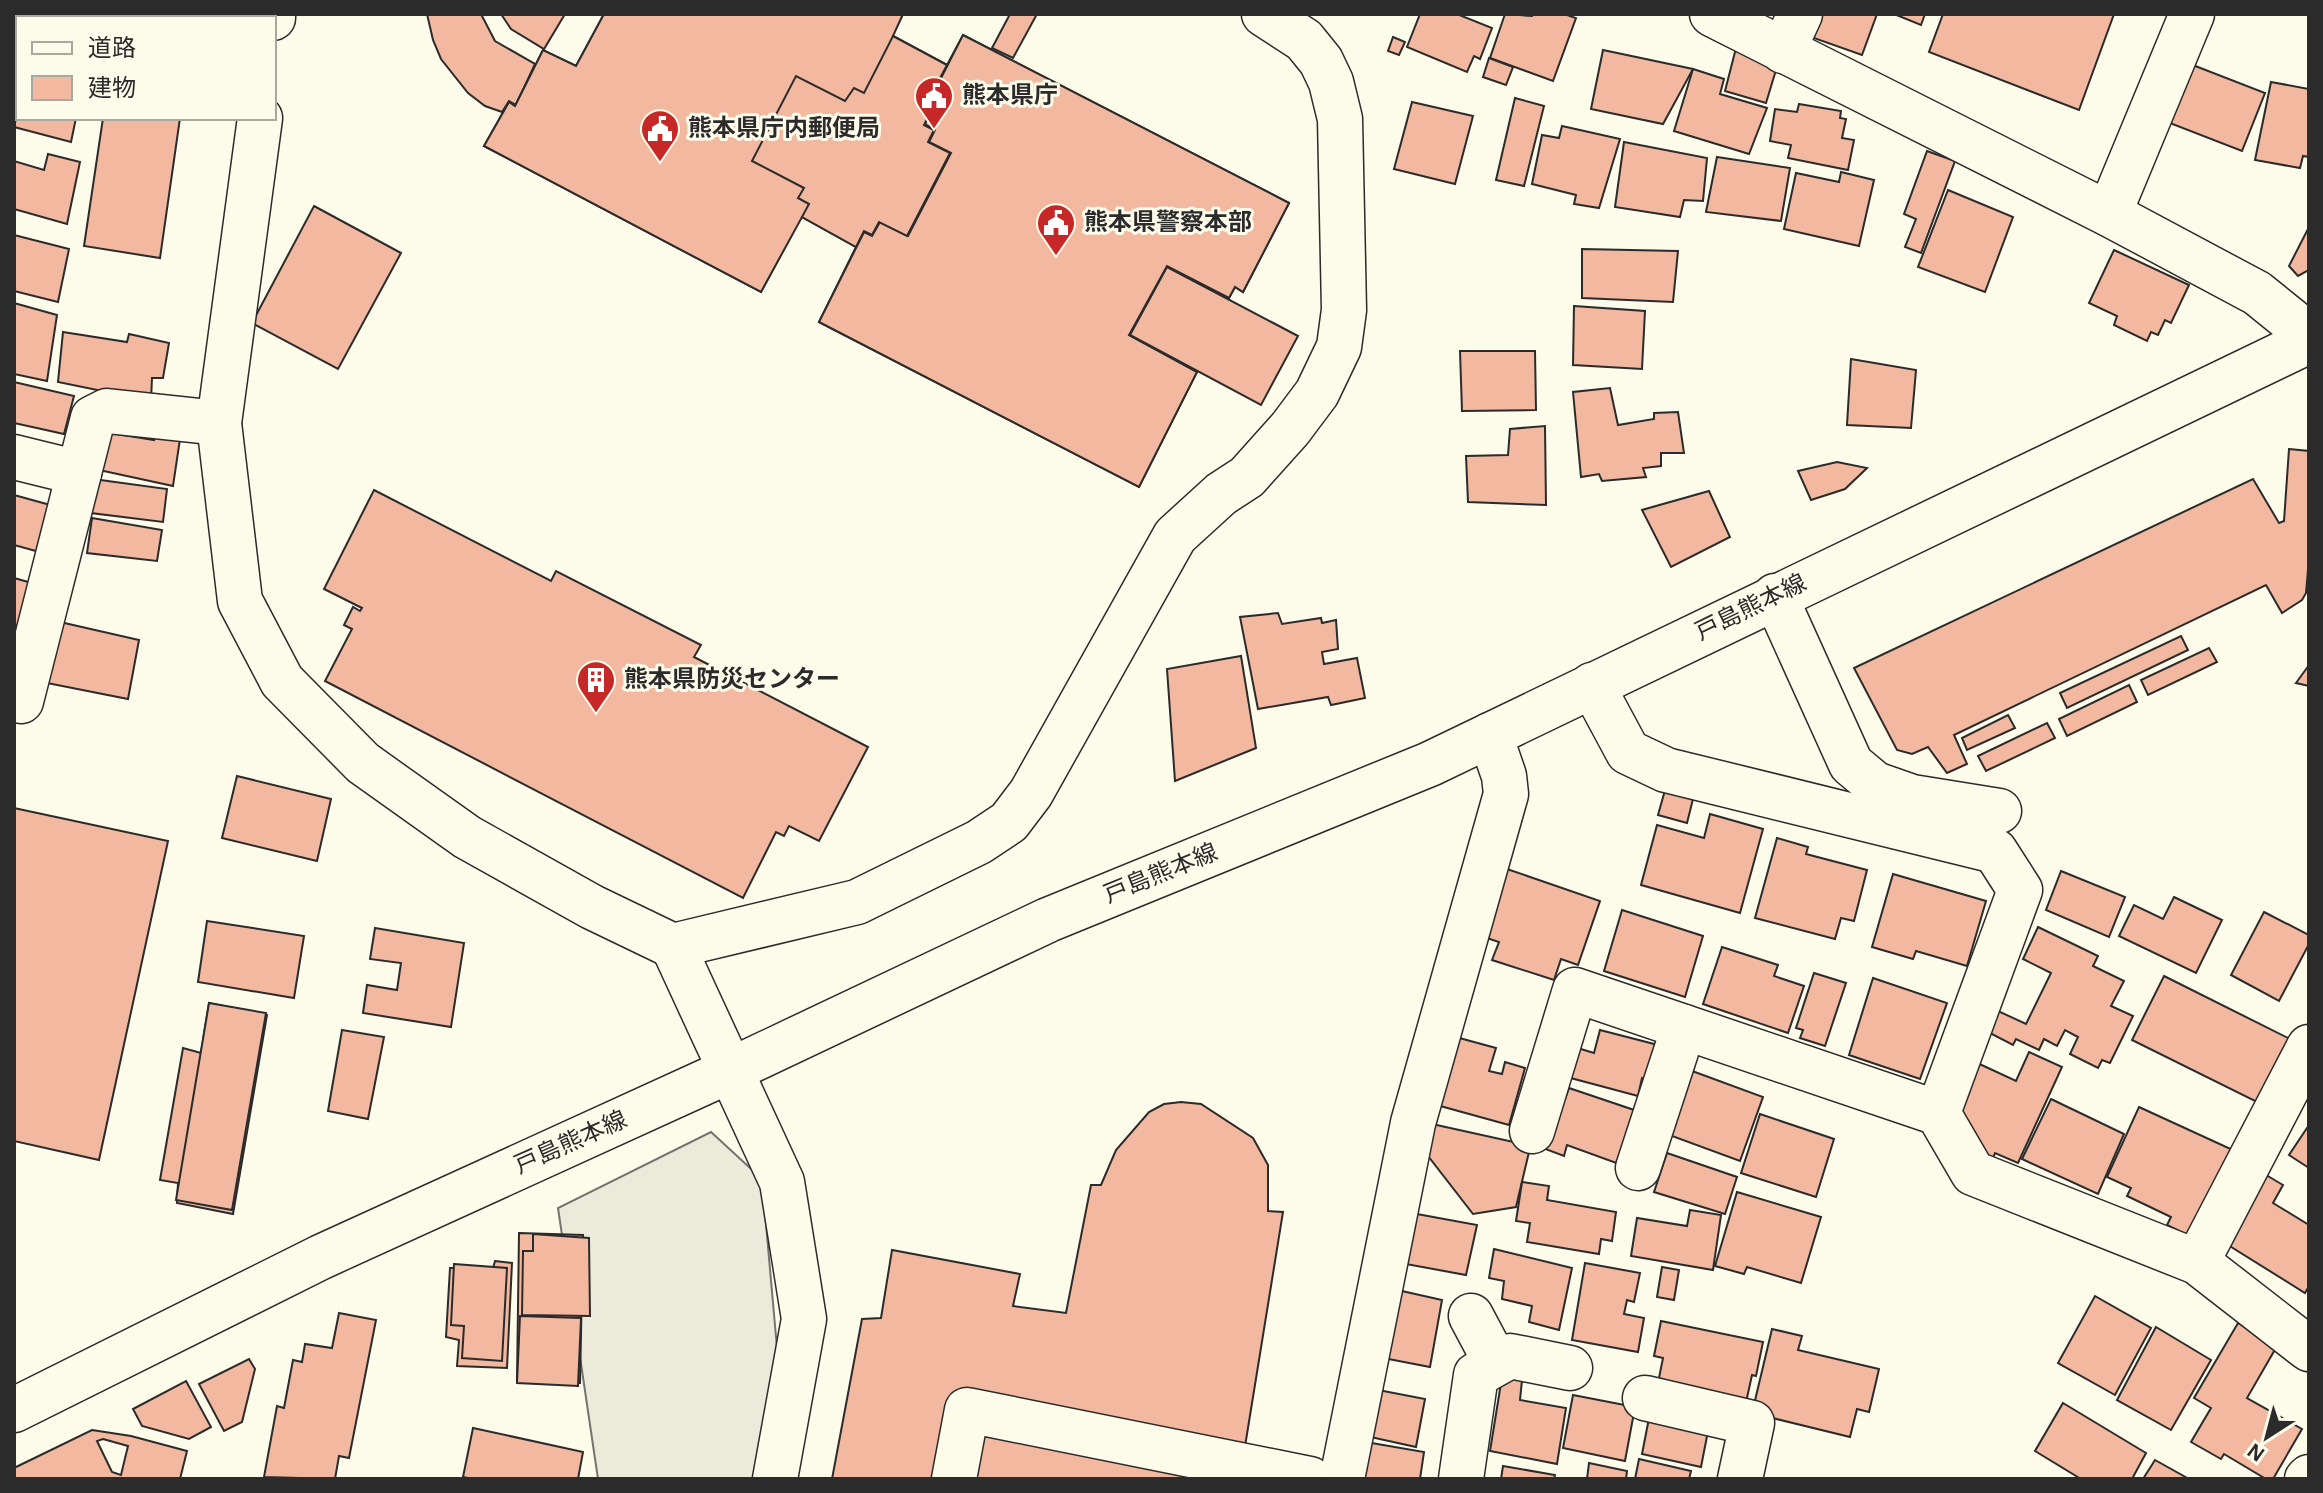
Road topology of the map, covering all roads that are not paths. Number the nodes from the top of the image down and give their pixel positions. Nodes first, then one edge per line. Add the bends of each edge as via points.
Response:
1 (1264, 14) edge
2 (1712, 14) edge
3 (2192, 14) edge
4 (1792, 33) edge
5 (260, 120) edge
6 (2109, 214) junction
7 (2309, 335) edge
8 (2309, 341) edge
9 (219, 423) junction
10 (14, 457) edge
11 (79, 473) junction
12 (1775, 596) junction
13 (1592, 685) junction
14 (21, 701) dead end
15 (1490, 735) junction
16 (1999, 811) dead end
17 (673, 946) junction
18 (1684, 1027) junction
19 (2309, 1047) edge
20 (729, 1071) junction
21 (1938, 1113) junction
22 (1532, 1131) dead end
23 (1638, 1168) dead end
24 (2197, 1262) junction
25 (1471, 1316) dead end
26 (2309, 1349) edge
27 (1496, 1363) junction
28 (1570, 1368) dead end
29 (1645, 1398) dead end
30 (14, 1410) edge
31 (775, 1479) edge
32 (954, 1479) edge
33 (1310, 1479) edge
34 (1342, 1479) edge
35 (1461, 1479) edge
36 (1740, 1479) edge

1 - 17 street via 1304,40 1321,61 1340,119 1344,310 1339,347 1317,393 1247,477 1175,536 1031,793 1009,822 857,902
2 - 4 street
3 - 6 street
4 - 6 street
5 - 9 street
6 - 7 street via 2257,293
8 - 12 street, 戸島熊本線
9 - 11 street via 107,411 93,418
9 - 17 street via 240,601 282,681 363,763 467,837
10 - 11 street
11 - 14 street
12 - 13 street, 戸島熊本線
12 - 16 street via 1851,764 1875,784 1912,797
13 - 15 street, 戸島熊本線
13 - 21 street via 1628,752 1666,770 1995,851 2020,890
15 - 20 street, 戸島熊本線 via 1048,920
15 - 34 street via 1506,794 1413,1123
17 - 20 street
18 - 21 street
18 - 22 street via 1575,990
18 - 23 street
19 - 24 street
20 - 30 street, 戸島熊本線 via 321,1257
20 - 31 street via 782,1182 804,1319
21 - 24 street via 1973,1173
24 - 26 street
25 - 27 street
27 - 28 street via 1510,1356
27 - 35 street via 1476,1375
29 - 36 street via 1752,1423
32 - 33 street via 967,1410

